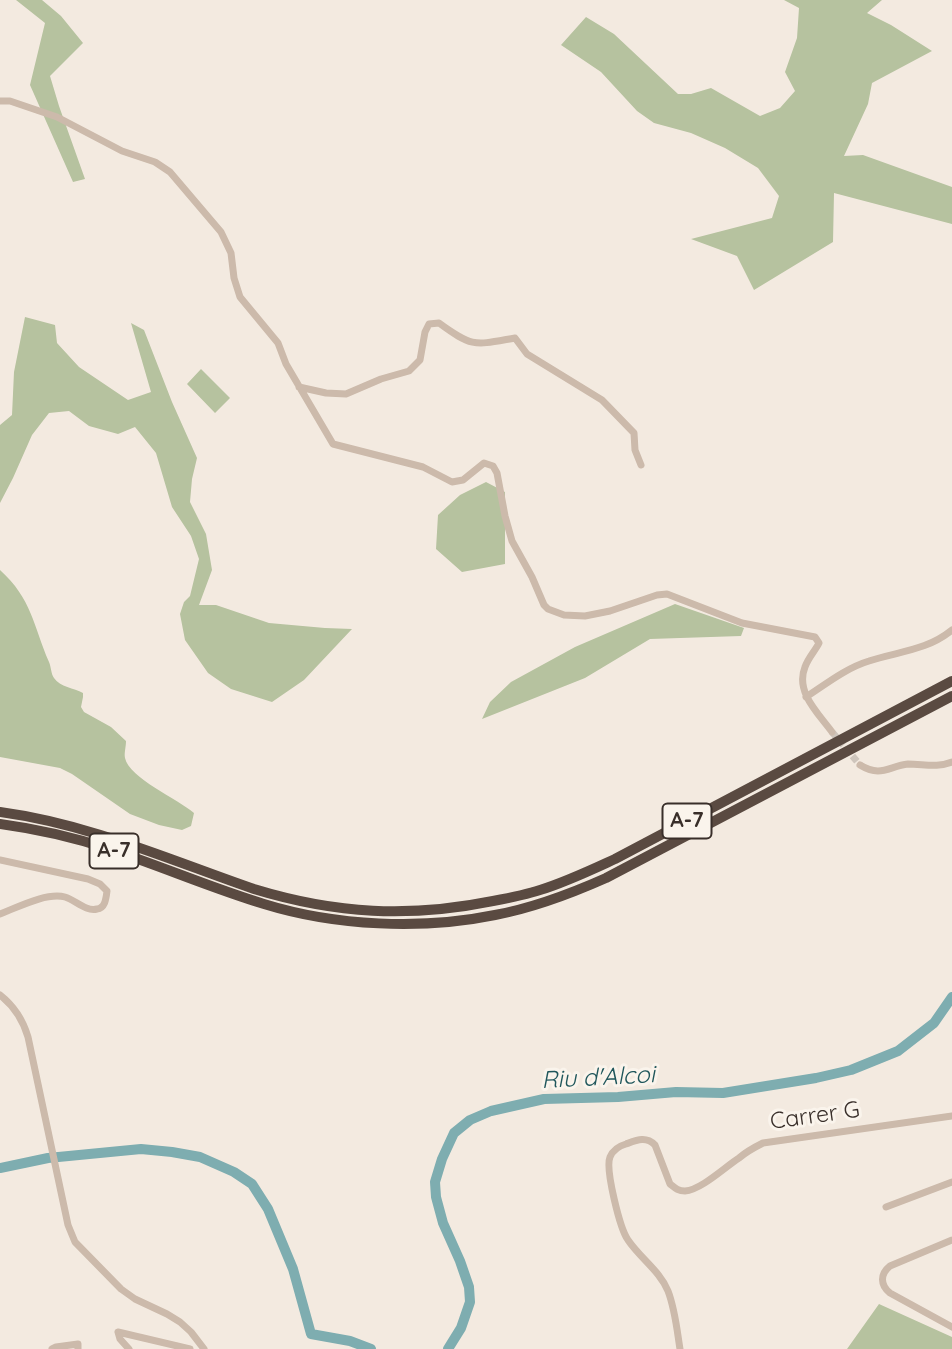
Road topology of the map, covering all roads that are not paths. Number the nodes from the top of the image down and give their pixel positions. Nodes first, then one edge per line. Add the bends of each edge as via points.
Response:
1 (0, 101) edge
2 (299, 387) junction
3 (640, 466) dead end
4 (952, 630) edge
5 (952, 681) edge
6 (952, 696) edge
7 (806, 697) junction
8 (832, 732) tunnel mouth
9 (952, 762) edge
10 (860, 765) tunnel mouth
11 (0, 812) edge
12 (0, 824) edge
13 (0, 860) edge
14 (0, 914) edge
15 (0, 995) edge
16 (952, 1116) edge
17 (952, 1182) edge
18 (886, 1207) dead end
19 (952, 1240) edge
20 (952, 1327) edge
21 (190, 1348) edge
22 (52, 1349) edge
23 (78, 1349) edge
24 (129, 1349) edge
25 (204, 1349) edge
26 (680, 1349) edge

1 - 2 street via 64,120 170,172 221,232 231,253 240,297 276,340
2 - 3 street via 346,394 409,371 420,360 429,324 439,323 477,344 515,338 527,354 602,400 634,433
2 - 7 street via 336,446 424,467 452,482 461,482 484,463 494,466 514,547 548,609 584,616 667,594 742,623 816,637 820,643 802,677
4 - 7 street via 929,645 861,664
5 - 11 highway, A-7 via 615,859 526,894 465,907 405,912 327,907 278,896 87,830
6 - 12 highway, A-7 via 583,888 527,908 445,922 348,921 307,914 264,904 108,848
7 - 8 street
9 - 10 street via 883,771
13 - 14 street via 88,879 107,891 106,902 95,910 57,896
15 - 25 street via 26,1030 69,1230 121,1289 180,1322
16 - 26 street, Carrer G via 763,1143 686,1191 670,1184 650,1140 640,1139 615,1150 609,1169 622,1231 667,1288
17 - 18 street
19 - 20 street via 890,1266 882,1279 890,1293
21 - 24 street via 118,1332
22 - 23 street via 78,1343

